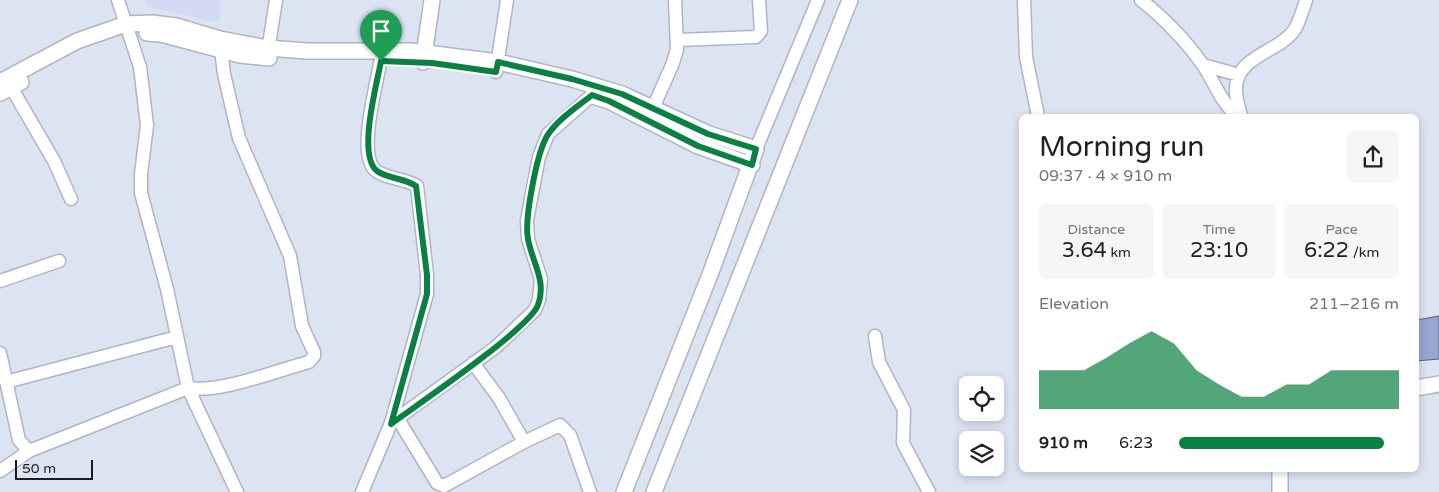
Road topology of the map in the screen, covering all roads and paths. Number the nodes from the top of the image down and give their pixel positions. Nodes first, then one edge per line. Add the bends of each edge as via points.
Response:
1 (118, 0) edge
2 (276, 0) edge
3 (432, 0) edge
4 (507, 0) edge
5 (675, 0) edge
6 (759, 0) edge
7 (818, 0) edge
8 (850, 0) edge
9 (1024, 0) edge
10 (1141, 0) edge
11 (1306, 0) edge
12 (128, 28) junction
13 (678, 40) junction
14 (221, 50) junction
15 (267, 53) junction
16 (381, 56) junction
17 (423, 57) junction
18 (1203, 65) junction
19 (497, 67) junction
20 (1239, 75) junction
21 (4, 87) edge
22 (592, 95) junction
23 (650, 114) junction
24 (1038, 114) edge
25 (1235, 114) edge
26 (1241, 114) edge
27 (702, 139) junction
28 (756, 149) junction
29 (752, 165) junction
30 (71, 199) dead end
31 (59, 261) dead end
32 (0, 281) edge
33 (875, 336) dead end
34 (176, 337) junction
35 (0, 353) edge
36 (473, 363) junction
37 (6, 382) junction
38 (1439, 384) edge
39 (1419, 387) edge
40 (188, 388) junction
41 (394, 421) junction
42 (524, 442) junction
43 (29, 452) junction
44 (0, 471) edge
45 (1280, 472) edge
46 (237, 492) edge
47 (362, 492) edge
48 (590, 492) edge
49 (624, 492) edge
50 (654, 492) edge
51 (929, 492) edge
52 (1280, 492) edge

1 - 12 street
2 - 15 street
3 - 17 street
4 - 19 street
5 - 13 street
6 - 13 street via 761,31 756,37
7 - 28 street
8 - 50 street
9 - 24 street via 1026,57
10 - 18 street
11 - 20 street via 1294,29 1275,47 1245,66
12 - 14 street
12 - 15 street via 152,23 176,26
12 - 21 street via 57,50
12 - 34 street via 140,67 147,125 140,174 141,194 167,289
13 - 23 street via 673,63
14 - 15 street
14 - 40 street via 239,138 290,256 302,326 314,356 309,362 218,387
15 - 16 street
16 - 17 street
16 - 41 street via 367,142 369,160 379,172 416,186 427,275 427,294
17 - 19 street
18 - 20 street
18 - 25 street via 1217,94
19 - 22 street
19 - 23 street via 572,79 622,94
20 - 26 street via 1236,86
21 - 30 street via 54,161
22 - 23 street
22 - 36 street via 548,134 539,157 528,220 528,239 541,279 538,306 511,334
23 - 27 street
27 - 28 street
27 - 29 street
28 - 29 street
29 - 49 street
31 - 32 street
33 - 51 street via 879,362 904,410 903,444
34 - 37 street
34 - 40 street
35 - 37 street
36 - 41 street
36 - 42 street via 499,398
37 - 43 street via 19,440
38 - 39 street
40 - 43 street
40 - 46 street
41 - 42 street via 440,485 449,485
41 - 47 street
42 - 48 street via 555,426 564,427 570,435
43 - 44 street
45 - 52 street

